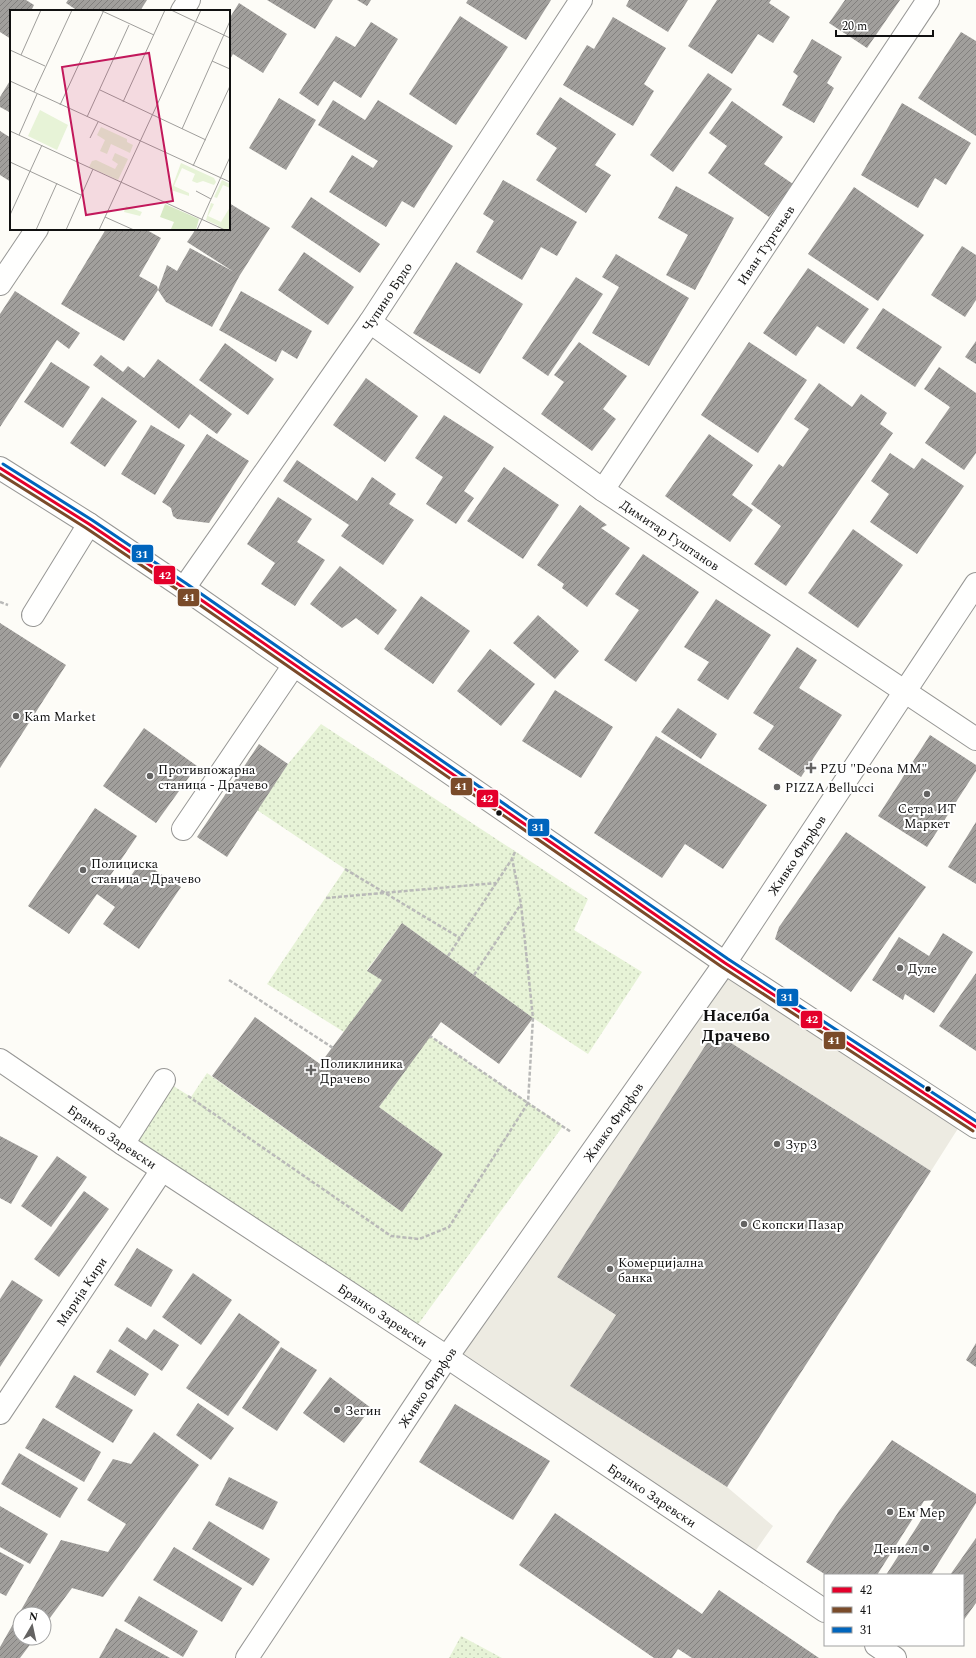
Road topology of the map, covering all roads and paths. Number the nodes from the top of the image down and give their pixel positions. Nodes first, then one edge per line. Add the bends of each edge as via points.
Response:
1 (189, 0) edge
2 (581, 0) edge
3 (928, 0) edge
4 (183, 10) edge
5 (36, 230) edge
6 (0, 284) edge
7 (370, 322) junction
8 (0, 468) edge
9 (603, 490) junction
10 (89, 524) junction
11 (976, 584) edge
12 (184, 588) junction
13 (33, 615) dead end
14 (294, 664) junction
15 (905, 691) junction
16 (976, 739) edge
17 (529, 828) junction
18 (183, 829) dead end
19 (512, 858) junction
20 (345, 869) dead end
21 (496, 883) junction
22 (385, 892) junction
23 (326, 898) dead end
24 (521, 904) junction
25 (460, 938) junction
26 (448, 956) dead end
27 (725, 963) junction
28 (474, 975) dead end
29 (229, 980) dead end
30 (430, 1036) dead end
31 (332, 1048) dead end
32 (0, 1060) edge
33 (164, 1080) joint
34 (528, 1103) junction
35 (976, 1127) edge
36 (123, 1144) junction
37 (595, 1147) junction
38 (162, 1170) junction
39 (447, 1357) junction
40 (0, 1413) edge
41 (824, 1610) edge
42 (877, 1646) edge
43 (247, 1658) edge
44 (895, 1658) edge

1 - 4 street
2 - 7 street, Чупино Брдо
3 - 9 street, Иван Тургењев
5 - 6 street
7 - 9 street, Димитар Гуштанов
7 - 12 street, Чупино Брдо
8 - 10 street
9 - 15 street, Димитар Гуштанов
10 - 12 street
10 - 13 street
11 - 15 street, Живко Фирфов
12 - 14 street
14 - 17 street
14 - 18 street
15 - 16 street, Димитар Гуштанов
15 - 27 street, Живко Фирфов
17 - 19 path
17 - 27 street
19 - 21 path
19 - 24 path
20 - 22 path
21 - 22 path
21 - 25 path
22 - 23 path
22 - 25 path
24 - 28 path
24 - 34 path via 533,1018
25 - 26 path
27 - 35 street
27 - 37 street, Живко Фирфов
29 - 31 path
30 - 34 path
32 - 36 street, Бранко Заревски
33 - 34 path via 390,1236 420,1239 449,1227
33 - 36 street
34 - 37 path
36 - 38 street, Бранко Заревски
37 - 39 street, Живко Фирфов
38 - 39 street, Бранко Заревски
38 - 40 street, Марија Кири
39 - 41 street, Бранко Заревски
39 - 43 street, Живко Фирфов
42 - 44 street

